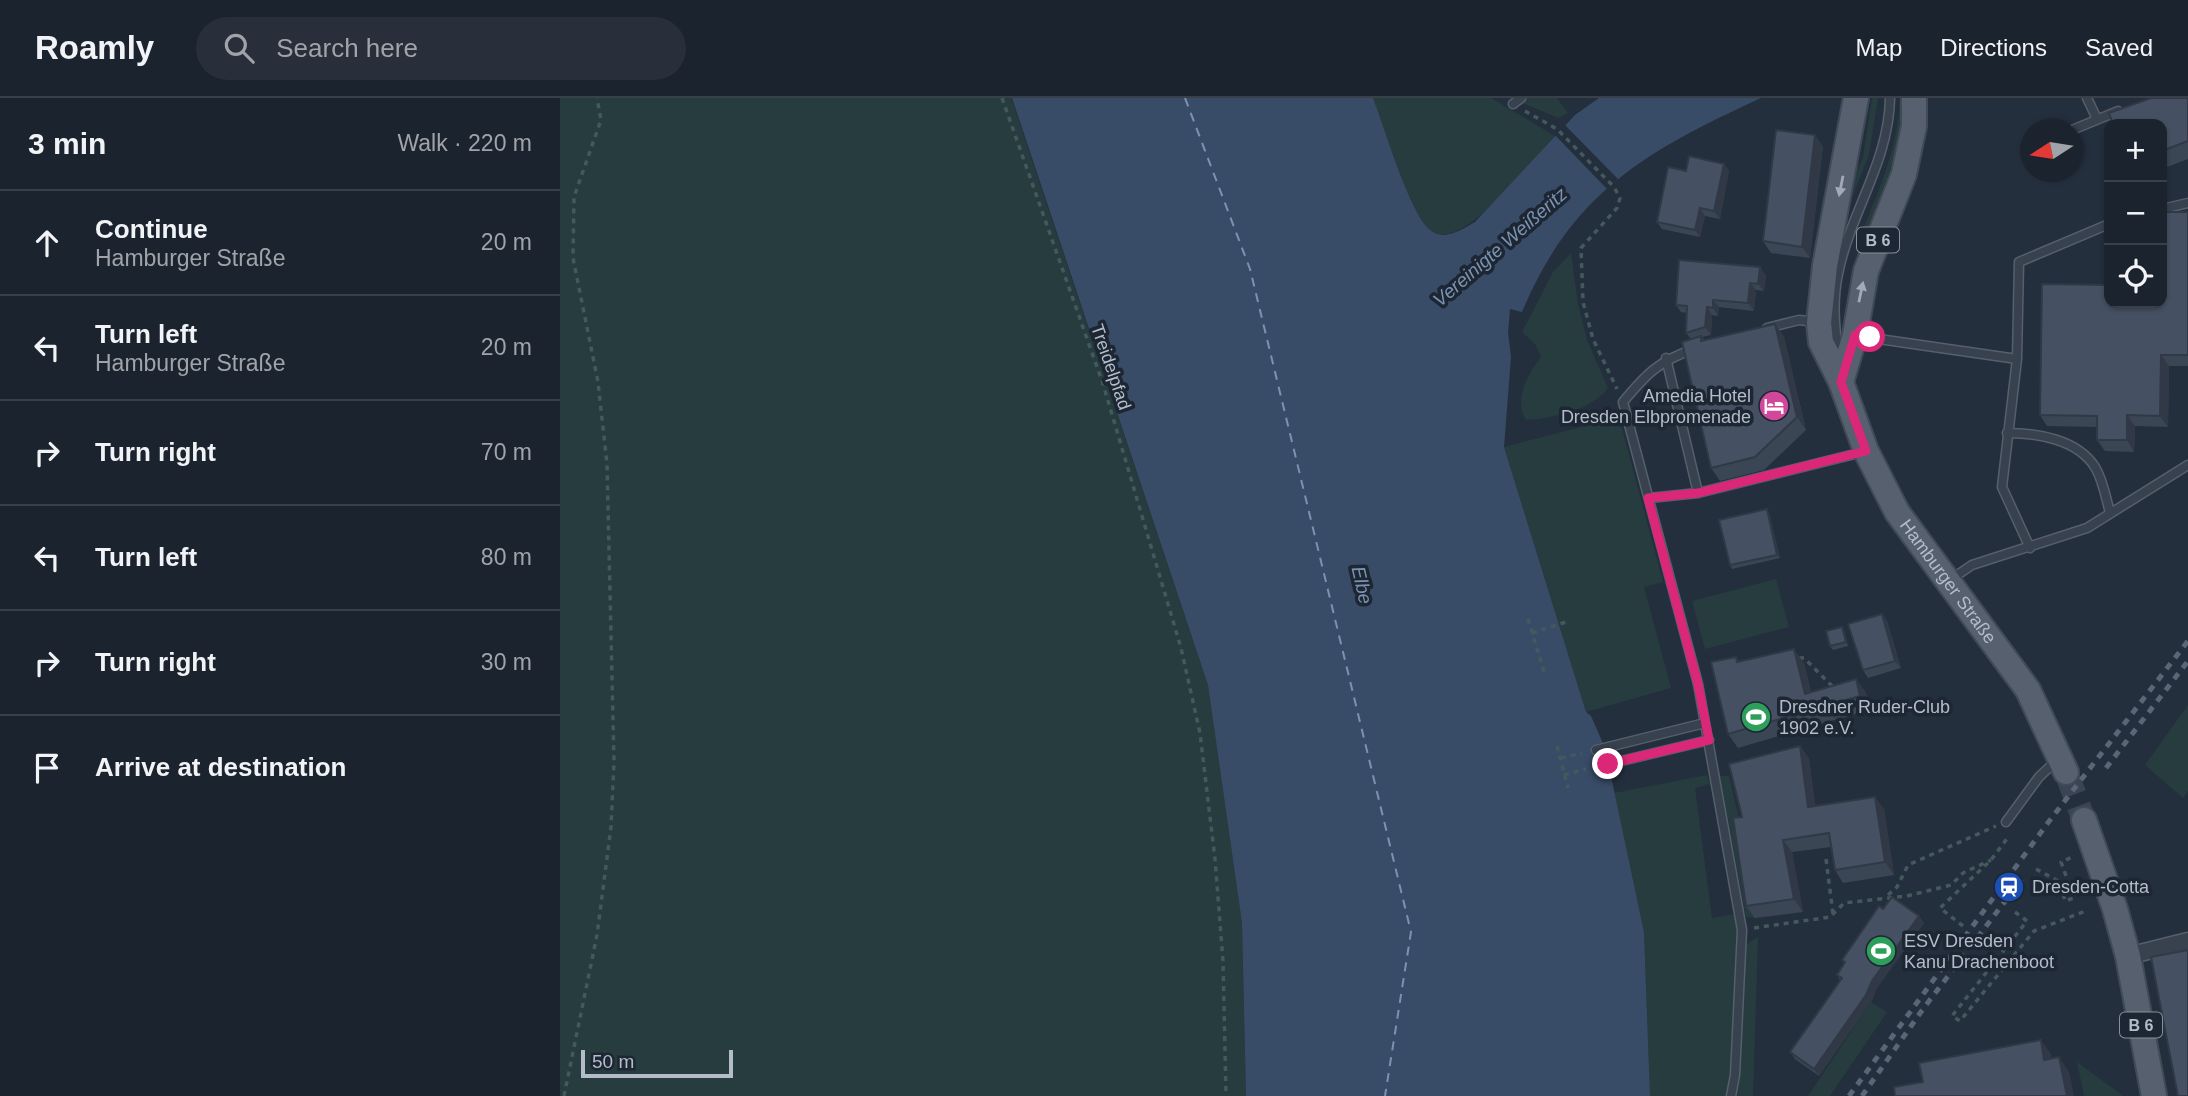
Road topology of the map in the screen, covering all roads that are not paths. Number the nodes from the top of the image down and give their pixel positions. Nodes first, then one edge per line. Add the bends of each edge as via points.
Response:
1 (1521, 98) edge
2 (1856, 98) edge
3 (1890, 98) edge
4 (1914, 98) edge
5 (2087, 98) edge
6 (1513, 104) road end
7 (2130, 106) edge
8 (2097, 119) junction
9 (2083, 125) edge
10 (2188, 203) edge
11 (2167, 208) edge
12 (2104, 226) edge
13 (1819, 323) junction
14 (1752, 331) edge
15 (1855, 335) junction
16 (1703, 346) edge
17 (1666, 358) junction
18 (2017, 359) junction
19 (1841, 382) junction
20 (2007, 433) junction
21 (1866, 451) junction
22 (2188, 465) edge
23 (1698, 493) junction
24 (1648, 498) junction
25 (2110, 513) junction
26 (2030, 548) junction
27 (1947, 582) junction
28 (1705, 723) junction
29 (1709, 740) junction
30 (1592, 751) road end
31 (2063, 765) joint
32 (1596, 767) road end
33 (2084, 820) tunnel mouth
34 (2006, 822) road end
35 (2188, 941) edge
36 (2128, 956) junction
37 (1731, 1096) edge
38 (2154, 1096) edge

1 - 6 lane
2 -> 13 main road, Hamburger Straße / B 6
3 - 19 lane via 1879,164 1838,274 1834,318
15 -> 4 main road, B 6 via 1866,271 1904,174 1914,126
5 - 8 lane
7 - 8 lane
8 - 9 lane
10 - 11 lane
12 - 18 lane via 2019,262
13 - 14 lane via 1798,320
13 - 19 main road, Hamburger Straße / B 6 via 1821,342
15 - 18 lane
15 - 19 main road, B 6
16 - 17 lane
17 - 23 lane
17 - 24 lane via 1623,402
18 - 20 lane
19 - 21 main road, Hamburger Straße / B 6
20 - 25 lane via 2035,433 2070,445 2095,466
20 - 26 lane via 2001,487
21 - 23 lane
21 - 27 main road, Hamburger Straße / B 6 via 1897,512
22 - 25 lane
23 - 24 lane
24 - 28 lane
25 - 26 lane via 2087,528
26 - 27 lane via 1972,565
27 - 31 main road, Hamburger Straße / B 6 via 2028,690
28 - 29 lane
28 - 30 lane
29 - 32 lane
29 - 37 lane via 1742,930
31 - 34 lane
33 - 36 main road, B 6
35 - 36 street
36 - 38 main road, B 6

